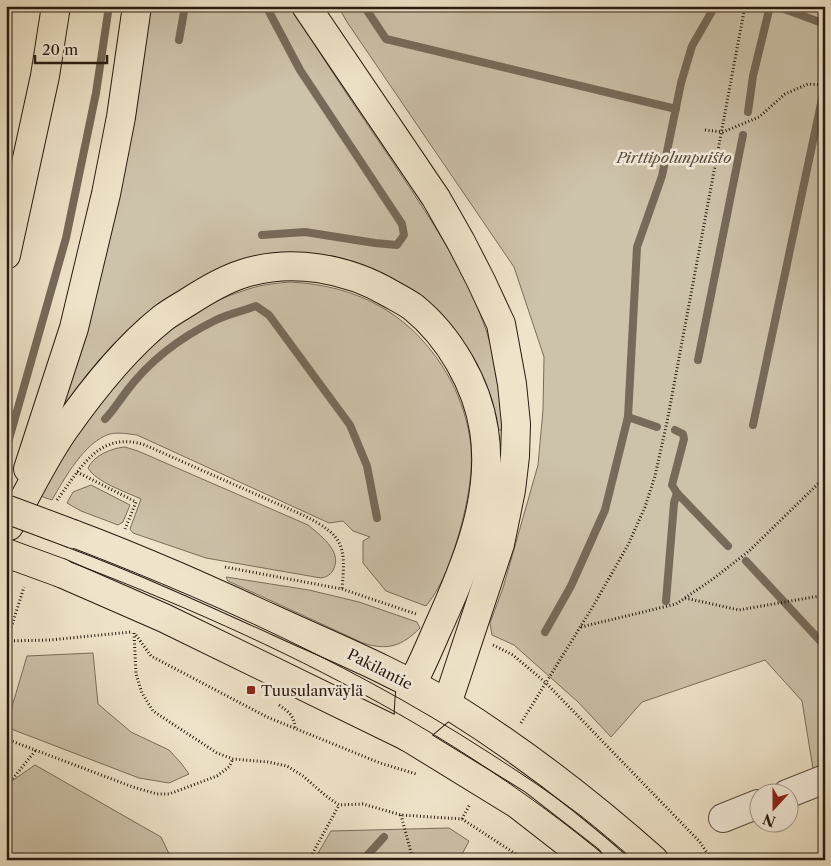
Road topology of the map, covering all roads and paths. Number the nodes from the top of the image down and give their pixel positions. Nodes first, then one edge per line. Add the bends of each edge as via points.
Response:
1 (56, 6) edge
2 (137, 6) edge
3 (306, 6) edge
4 (745, 6) edge
5 (825, 85) edge
6 (706, 130) dead end
7 (722, 132) junction
8 (6, 255) edge
9 (77, 472) junction
10 (825, 477) edge
11 (56, 501) dead end
12 (7, 523) edge
13 (128, 523) dead end
14 (6, 553) edge
15 (223, 567) dead end
16 (26, 578) dead end
17 (342, 589) junction
18 (825, 595) edge
19 (684, 598) junction
20 (419, 615) dead end
21 (580, 627) junction
22 (133, 632) junction
23 (486, 641) dead end
24 (7, 643) edge
25 (546, 683) junction
26 (411, 685) junction
27 (278, 704) dead end
28 (447, 704) junction
29 (520, 724) dead end
30 (294, 730) junction
31 (408, 737) junction
32 (6, 739) edge
33 (36, 750) junction
34 (233, 759) junction
35 (422, 776) dead end
36 (825, 779) edge
37 (6, 787) edge
38 (798, 790) edge
39 (471, 802) dead end
40 (339, 804) junction
41 (748, 808) edge
42 (401, 815) junction
43 (723, 818) dead end
44 (462, 819) junction
45 (309, 860) edge
46 (413, 860) edge
47 (525, 860) edge
48 (589, 860) edge
49 (654, 860) edge
50 (712, 860) edge

1 - 8 main road via 45,76
2 - 12 main road via 106,194 74,328
3 - 28 main road via 436,198 482,281 500,324 508,358 516,424 511,490 500,544
4 - 7 path
5 - 7 path via 808,84 785,94 759,117
6 - 7 path
7 - 21 path via 655,476 628,545
9 - 11 path
9 - 13 path via 136,502
9 - 17 path via 95,452 112,443 132,441 154,449 326,527 343,551
10 - 19 path via 749,551
12 - 26 main road, Pakilantie, bridge via 74,534 171,573
12 - 26 main road via 62,432 96,387 164,317 206,290 240,275 268,268 308,267 347,274 380,287 432,324 467,377 484,429 485,485 478,519 466,561
14 - 31 main road, bridge via 164,618
15 - 17 path
16 - 24 path
17 - 20 path
18 - 19 path via 739,610
19 - 21 path via 676,604
21 - 25 path
22 - 24 path
22 - 30 path via 151,656
22 - 34 path via 136,674 153,711
23 - 25 path via 513,655
25 - 29 path
25 - 50 path via 698,841
26 - 28 main road, Pakilantie
26 - 31 main road
27 - 30 path via 290,712 295,721
28 - 31 main road
28 - 49 main road, Pakilantie via 607,818
30 - 35 path
31 - 48 main road via 517,804
32 - 33 path
33 - 34 path via 157,794 169,794 217,776 229,767
33 - 37 path
34 - 40 path via 287,766
36 - 38 street
39 - 44 path
40 - 42 path via 363,804
40 - 45 path
41 - 43 street
42 - 44 path
42 - 46 path
44 - 47 path

